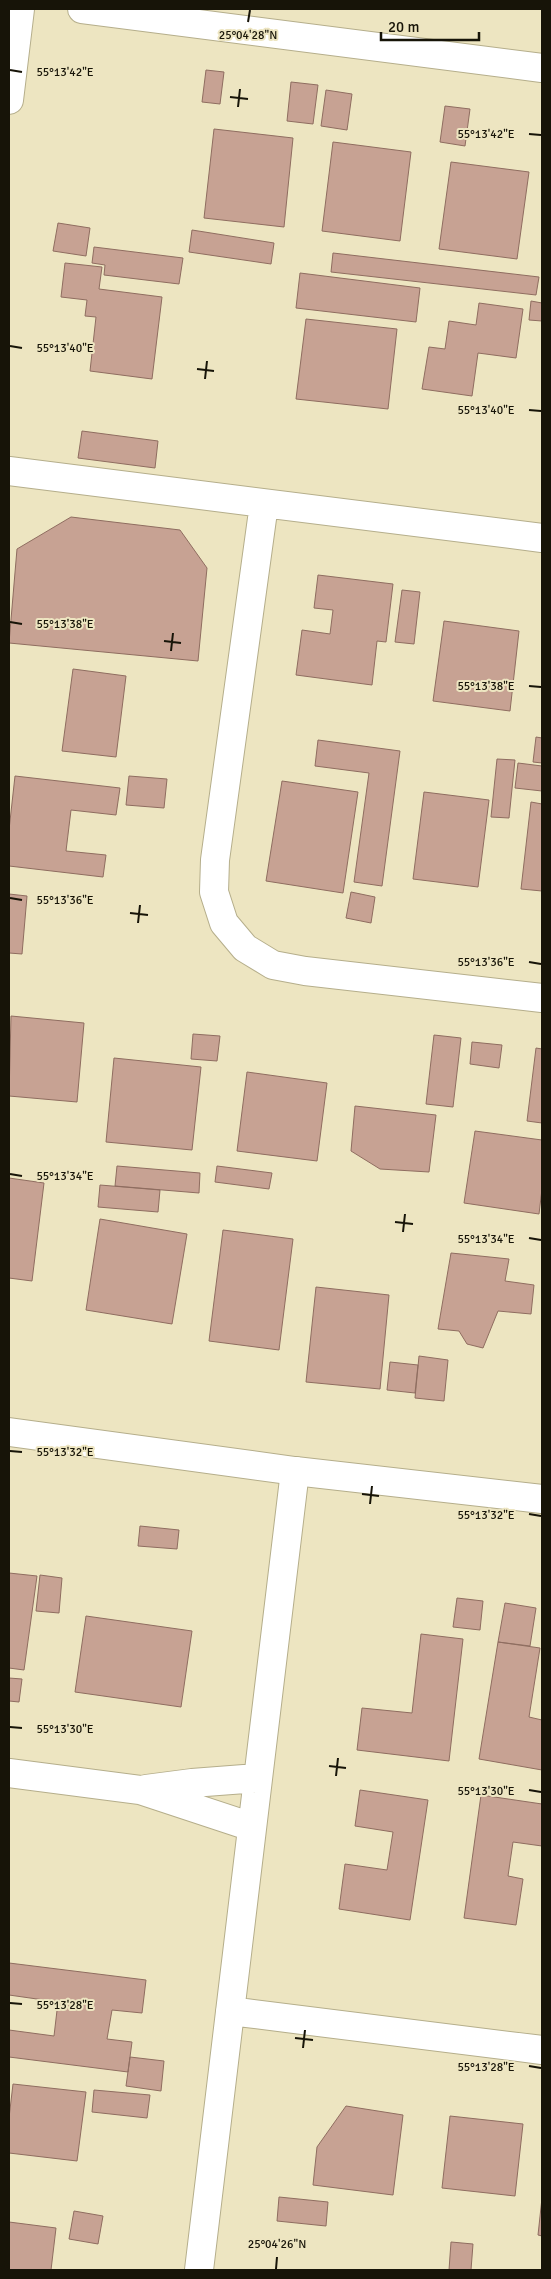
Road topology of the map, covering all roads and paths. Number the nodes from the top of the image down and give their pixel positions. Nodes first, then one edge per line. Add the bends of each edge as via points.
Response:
1 (20, 9) edge
2 (82, 9) edge
3 (542, 68) edge
4 (9, 100) edge
5 (9, 471) edge
6 (264, 504) junction
7 (542, 538) edge
8 (542, 998) edge
9 (9, 1432) edge
10 (295, 1471) junction
11 (542, 1499) edge
12 (9, 1773) edge
13 (258, 1778) junction
14 (140, 1790) junction
15 (252, 1827) junction
16 (230, 2011) junction
17 (542, 2050) edge
18 (199, 2270) edge

1 - 4 street
2 - 3 street
5 - 6 street
6 - 7 street
6 - 8 street via 214,860 214,892 224,923 245,948 273,965
9 - 10 street
10 - 11 street
10 - 13 street
12 - 14 street
13 - 14 street
13 - 15 street
14 - 15 street
15 - 16 street
16 - 17 street
16 - 18 street

